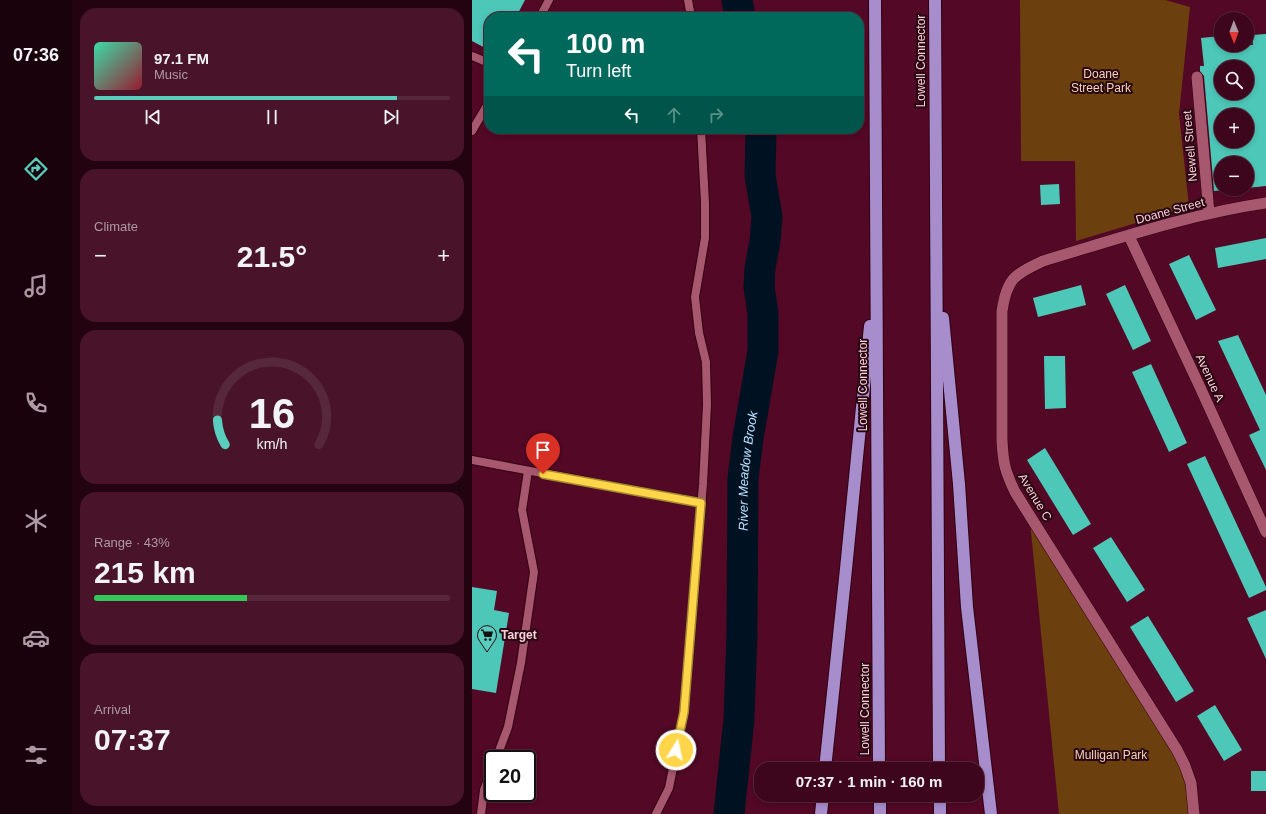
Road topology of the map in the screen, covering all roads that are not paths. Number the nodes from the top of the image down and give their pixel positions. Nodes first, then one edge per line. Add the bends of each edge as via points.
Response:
1 (549, 0) edge
2 (688, 0) edge
3 (875, 0) edge
4 (935, 0) edge
5 (543, 12) edge
6 (690, 12) edge
7 (472, 56) edge
8 (484, 61) edge
9 (1197, 77) dead end
10 (484, 111) edge
11 (472, 131) edge
12 (701, 134) edge
13 (1266, 203) edge
14 (1209, 213) junction
15 (1129, 236) junction
16 (936, 266) junction
17 (876, 268) junction
18 (472, 460) edge
19 (528, 471) junction
20 (701, 503) junction
21 (1266, 532) edge
22 (499, 750) edge
23 (826, 762) edge
24 (879, 762) edge
25 (939, 762) edge
26 (484, 790) edge
27 (822, 802) edge
28 (880, 802) edge
29 (940, 802) edge
30 (481, 814) edge
31 (656, 814) edge
32 (821, 814) edge
33 (880, 814) edge
34 (940, 814) edge
35 (991, 814) edge
36 (1194, 814) edge

1 - 5 lane
2 - 6 lane
3 - 17 highway, Lowell Connector
4 - 16 highway, Lowell Connector
7 - 8 lane
9 - 14 street, Newell Street
10 - 11 lane
12 - 20 lane via 705,238 695,297 699,333 706,362 707,405
13 - 14 street, Doane Street
14 - 15 street, Doane Street
15 - 21 street, Avenue A
15 - 36 street, Avenue C via 1043,261 1022,271 1011,281 1002,311 1003,461 1015,492 1185,766 1191,783
16 - 25 highway, Lowell Connector
16 - 35 highway via 946,340 967,608
17 - 23 highway
17 - 24 highway, Lowell Connector
18 - 19 lane
19 - 20 lane
19 - 22 lane via 522,510 534,572 521,663 508,727
20 - 31 lane via 684,712 669,788
26 - 30 lane
27 - 32 highway
28 - 33 highway
29 - 34 highway

